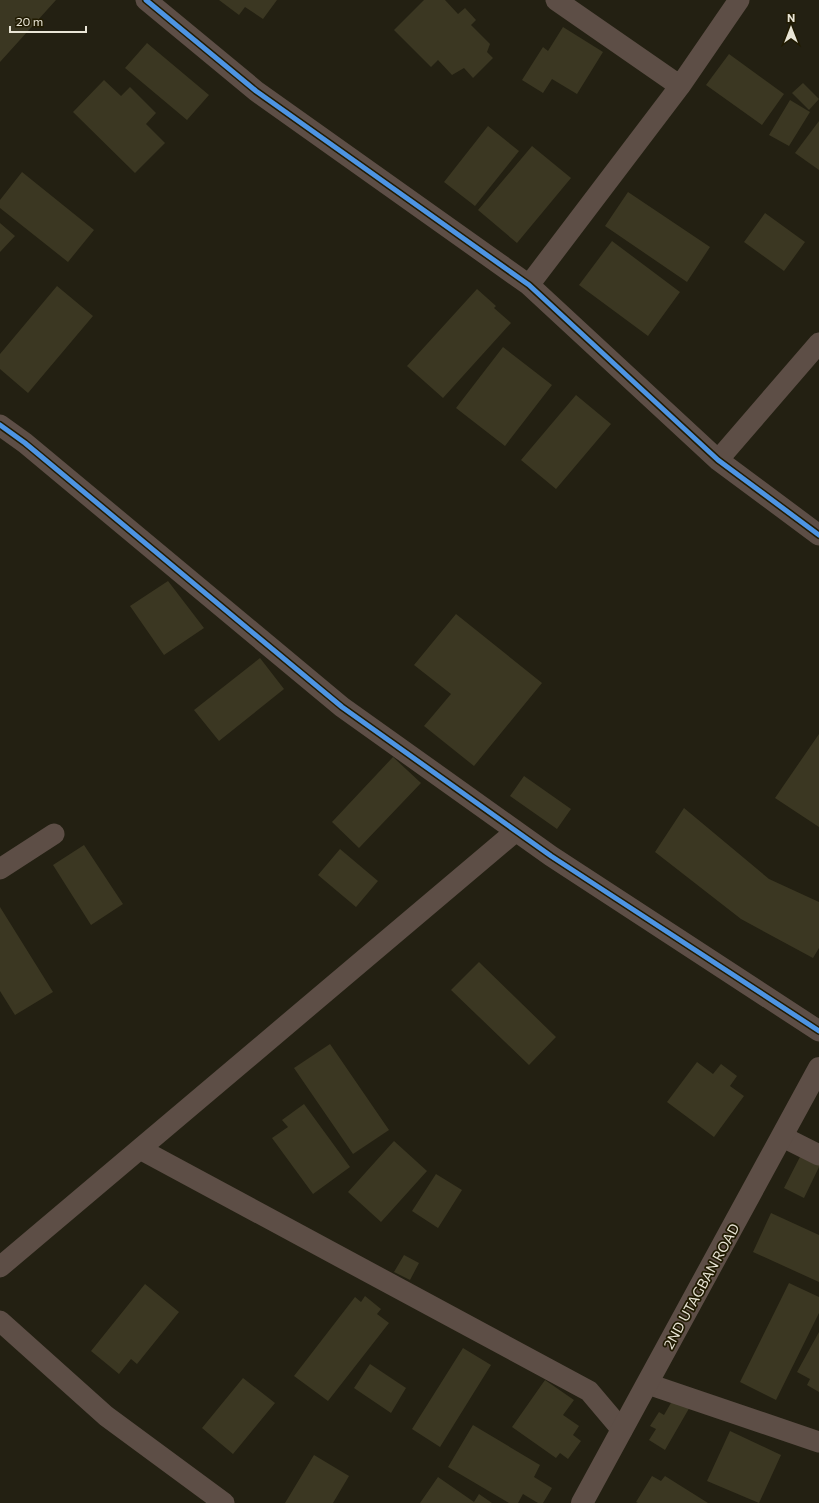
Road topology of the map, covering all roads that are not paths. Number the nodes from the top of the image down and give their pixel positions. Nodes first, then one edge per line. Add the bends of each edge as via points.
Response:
1 (146, 0) edge
2 (556, 0) edge
3 (739, 0) edge
4 (680, 86) junction
5 (529, 285) junction
6 (819, 343) edge
7 (0, 425) edge
8 (718, 460) junction
9 (819, 535) edge
10 (516, 831) junction
11 (54, 834) dead end
12 (0, 869) edge
13 (819, 1031) edge
14 (819, 1068) edge
15 (783, 1137) junction
16 (140, 1149) junction
17 (819, 1155) edge
18 (0, 1267) edge
19 (0, 1321) edge
20 (648, 1384) junction
21 (622, 1430) junction
22 (819, 1442) edge
23 (224, 1503) edge
24 (582, 1503) edge

1 - 5 street via 256,91
2 - 4 street
3 - 4 street
4 - 5 street
5 - 8 street
6 - 8 street
7 - 10 street via 25,443 342,707
8 - 9 street
10 - 13 street
10 - 16 street
11 - 12 street
14 - 15 street, 2ND UTAGBAN ROAD
15 - 17 street
15 - 20 street, 2ND UTAGBAN ROAD
16 - 18 street
16 - 21 street via 589,1391
19 - 23 street via 106,1416
20 - 21 street, 2ND UTAGBAN ROAD
20 - 22 street
21 - 24 street, 2ND UTAGBAN ROAD

